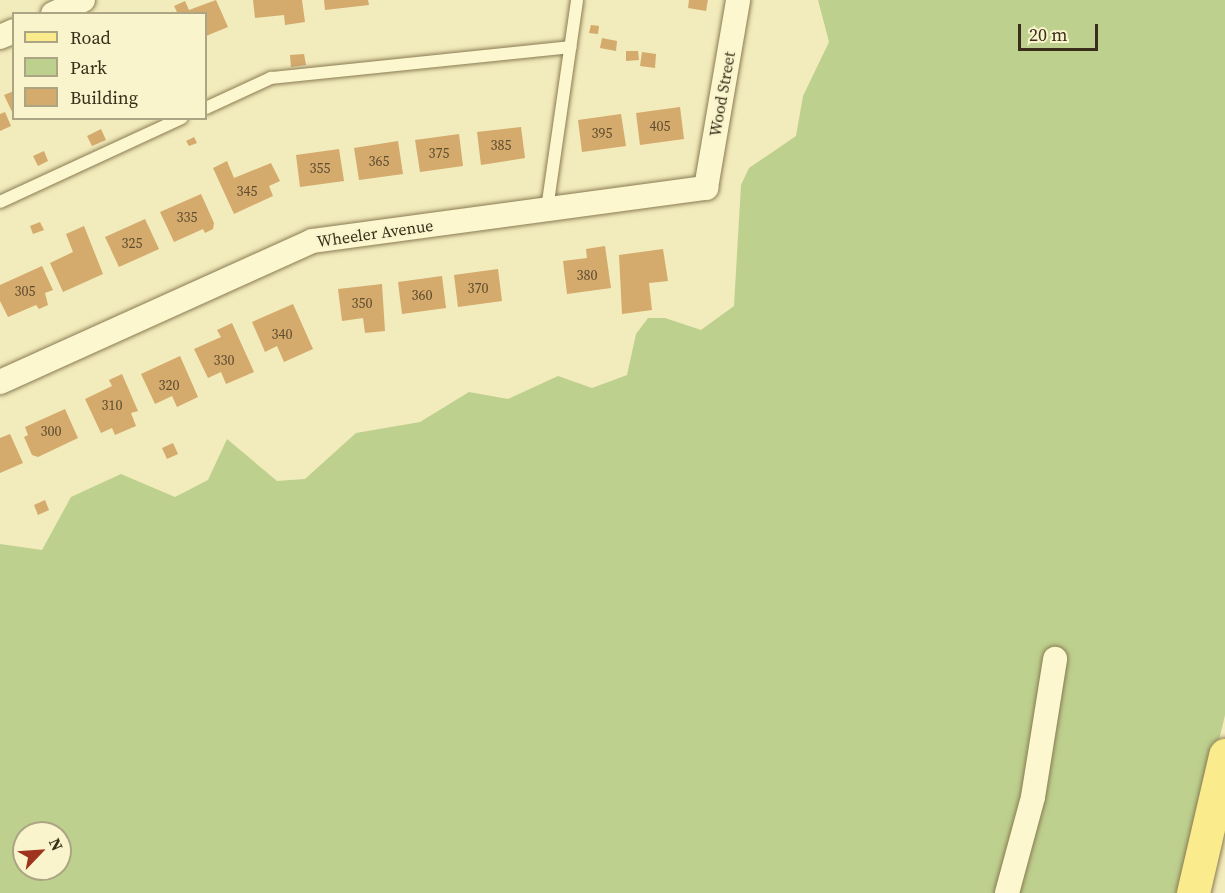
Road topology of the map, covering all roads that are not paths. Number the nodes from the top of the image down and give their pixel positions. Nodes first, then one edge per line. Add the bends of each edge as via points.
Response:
1 (83, 0) edge
2 (578, 0) edge
3 (738, 0) edge
4 (57, 12) edge
5 (570, 47) junction
6 (207, 108) edge
7 (178, 120) edge
8 (706, 188) joint
9 (0, 202) edge
10 (547, 209) junction
11 (0, 382) edge
12 (1055, 659) dead end
13 (1225, 754) edge
14 (1006, 893) edge
15 (1193, 893) edge

1 - 4 street
2 - 5 lane
3 - 8 street, Wood Street
5 - 6 lane via 271,78
5 - 10 lane
7 - 9 lane
8 - 10 street, Wheeler Avenue
10 - 11 street, Wheeler Avenue via 312,241
12 - 14 street via 1033,797
13 - 15 main road

